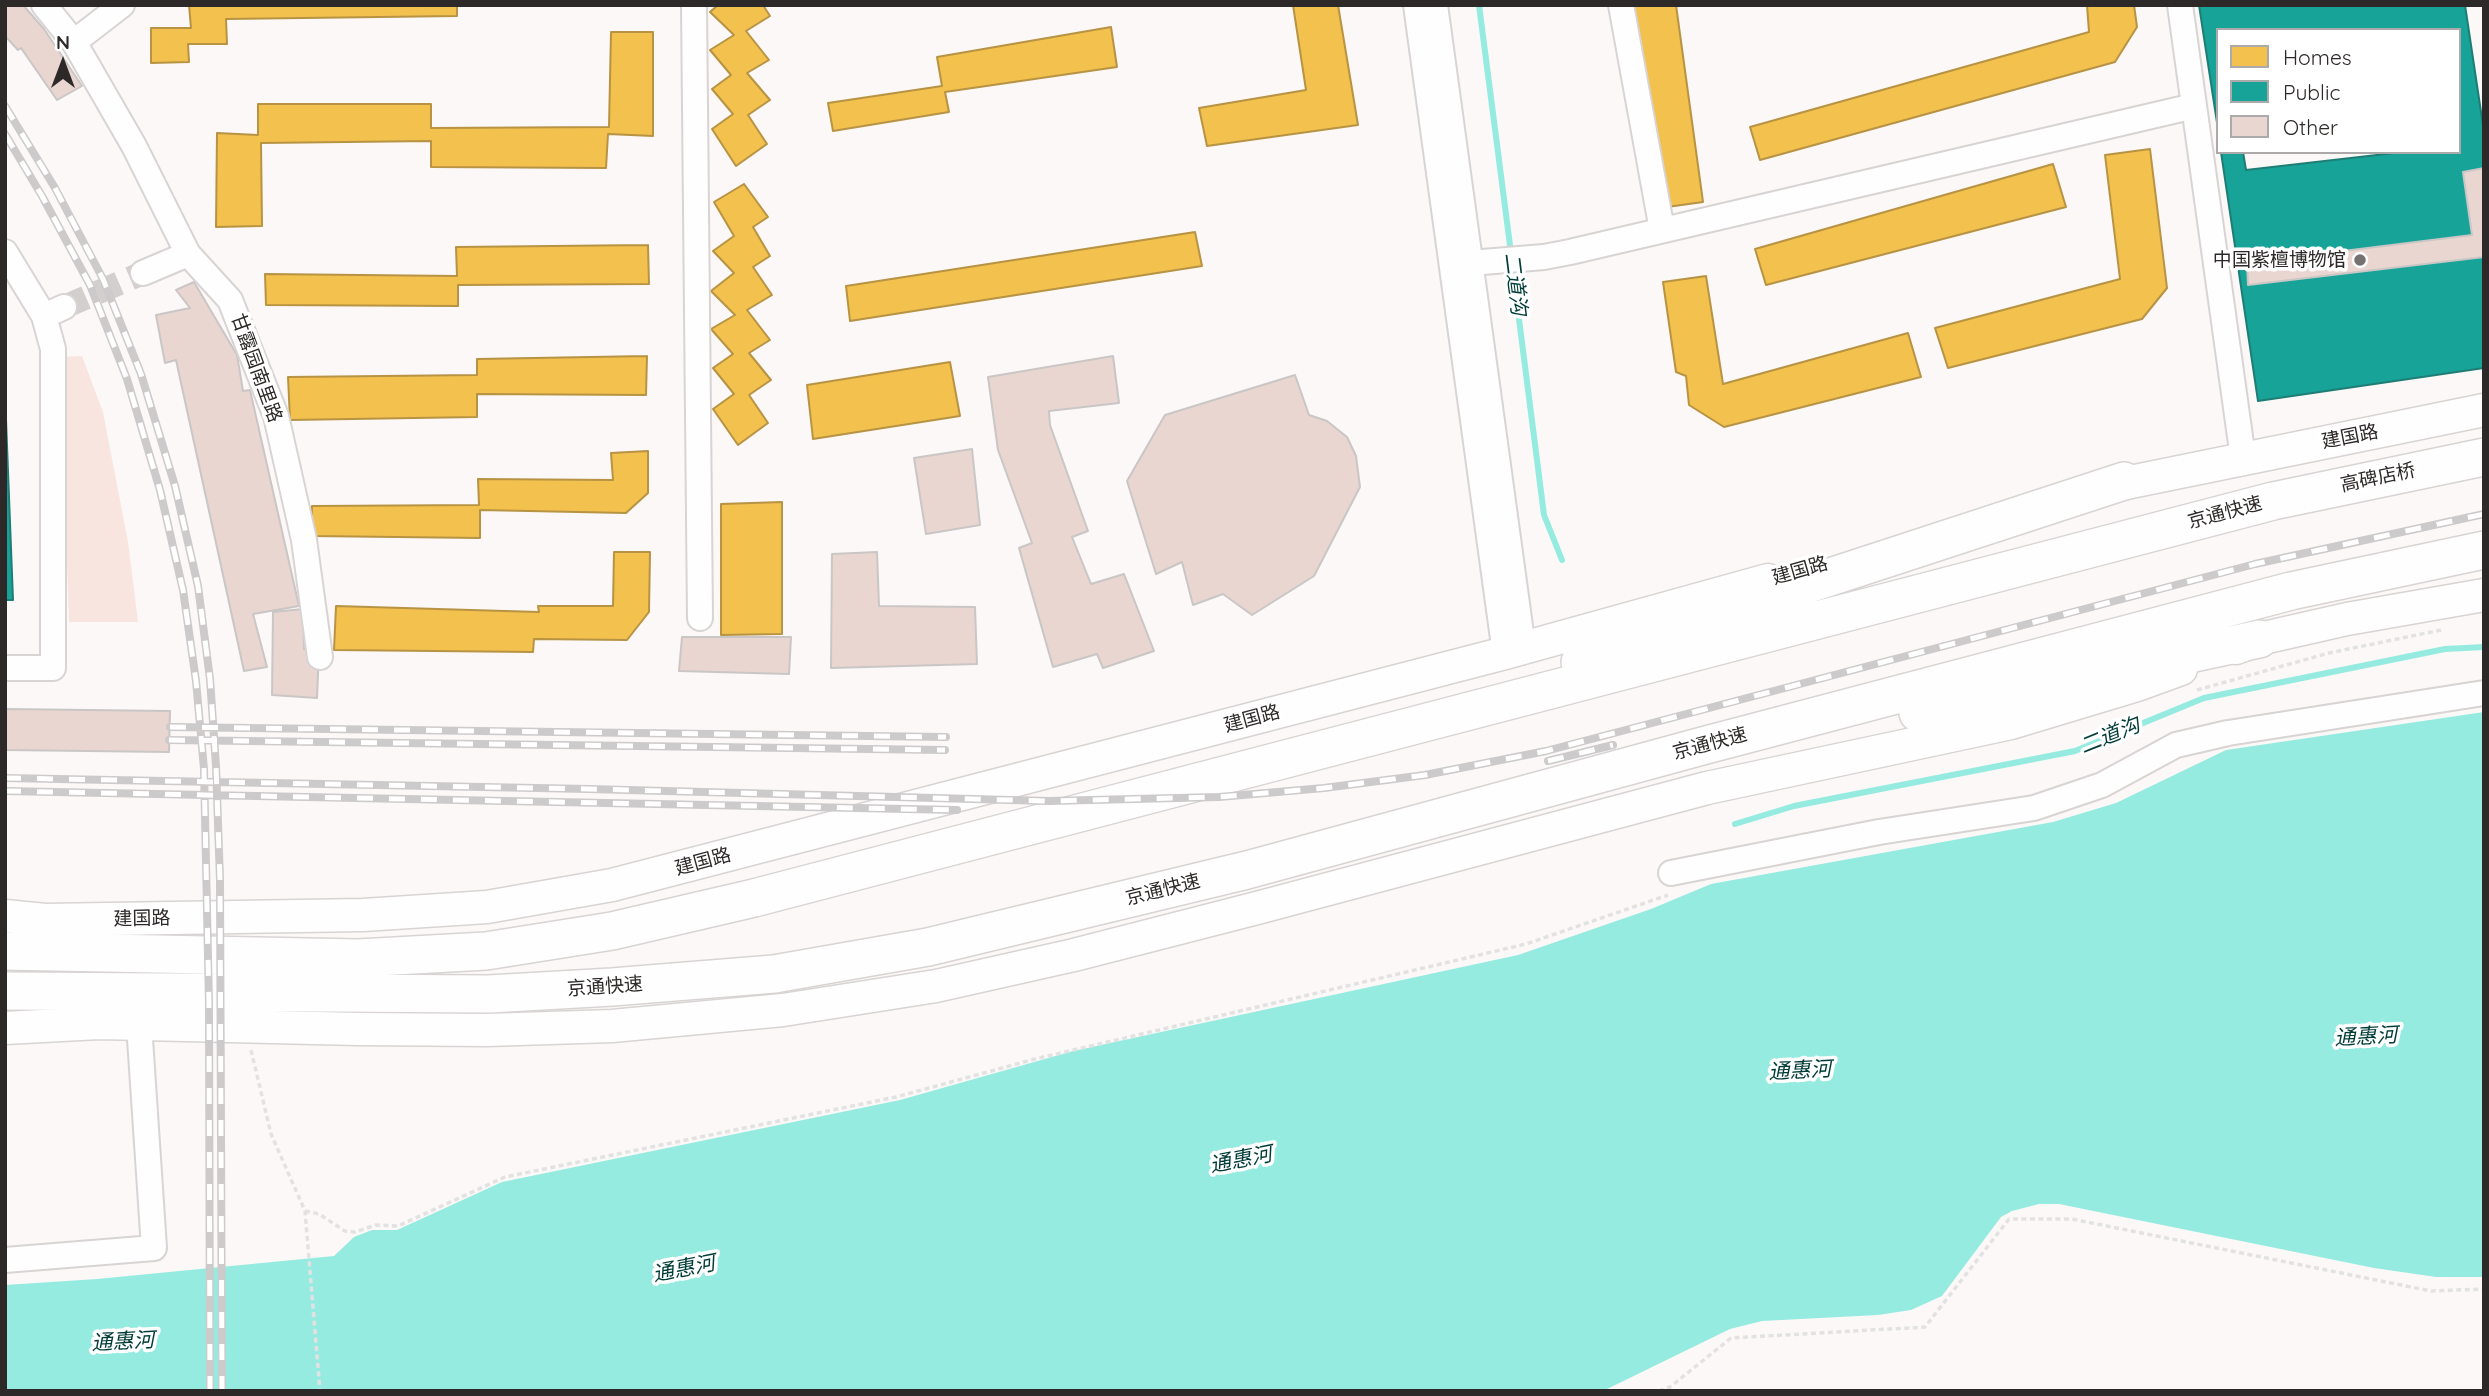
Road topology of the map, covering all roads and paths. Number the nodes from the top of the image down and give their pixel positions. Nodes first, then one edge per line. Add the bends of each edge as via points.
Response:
1 (44, 5) edge
2 (122, 5) edge
3 (694, 5) edge
4 (1416, 5) edge
5 (1435, 5) edge
6 (1621, 5) edge
7 (2180, 5) edge
8 (74, 42) junction
9 (2194, 106) junction
10 (1662, 230) junction
11 (5, 252) edge
12 (188, 254) junction
13 (1470, 263) junction
14 (143, 273) tunnel mouth
15 (2484, 410) edge
16 (2484, 457) edge
17 (2243, 458) junction
18 (2124, 481) junction
19 (2273, 501) joint
20 (2484, 550) edge
21 (2484, 595) edge
22 (700, 618) dead end
23 (2259, 639) junction
24 (1514, 651) junction
25 (320, 657) dead end
26 (5, 668) edge
27 (2484, 693) edge
28 (1441, 719) junction
29 (1706, 745) junction
30 (1683, 870) joint
31 (5, 916) edge
32 (928, 947) junction
33 (5, 951) edge
34 (5, 991) edge
35 (721, 1016) junction
36 (139, 1024) junction
37 (5, 1028) edge
38 (250, 1046) dead end
39 (305, 1211) junction
40 (5, 1260) edge
41 (2484, 1289) edge
42 (320, 1391) edge
43 (1659, 1391) edge

1 - 8 street, 甘露园南里路
2 - 8 street
3 - 22 street
4 - 24 street
5 - 13 street
6 - 10 street
7 - 9 street
8 - 12 street, 甘露园南里路 via 134,146
9 - 10 street
9 - 17 street
10 - 13 street via 1544,257
11 - 26 street via 54,312 53,668
12 - 14 street
12 - 25 street, 甘露园南里路 via 230,300 276,416 304,540
13 - 24 street
15 - 17 main road, 建国路
16 - 19 highway, 高碑店桥
17 - 18 main road, 建国路
18 - 24 main road, 建国路
18 - 28 highway via 1616,647
19 - 28 highway, 京通快速
20 - 29 highway, 京通快速 via 2291,591
21 - 23 main road
23 - 29 highway via 1904,716
23 - 35 main road via 2137,685 2011,723 1707,788 1074,955 936,986
24 - 31 main road, 建国路 via 612,885 487,906 363,915 45,920
27 - 30 street via 2228,733 2176,745 2102,785 2034,808
28 - 33 highway, 京通快速 via 612,931 486,951 358,958
29 - 32 highway, 京通快速 via 1247,870
30 - 39 path via 1685,887 1660,899 1525,944 1035,1059 896,1097 505,1177 398,1226 345,1231 319,1214
32 - 34 highway, 京通快速 via 774,974 489,994
32 - 35 main road
35 - 36 main road via 487,1030
36 - 37 main road
36 - 40 street via 154,1248
38 - 39 path via 271,1133
39 - 42 path
41 - 43 path via 2431,1291 2072,1219 2009,1219 1925,1327 1731,1338

